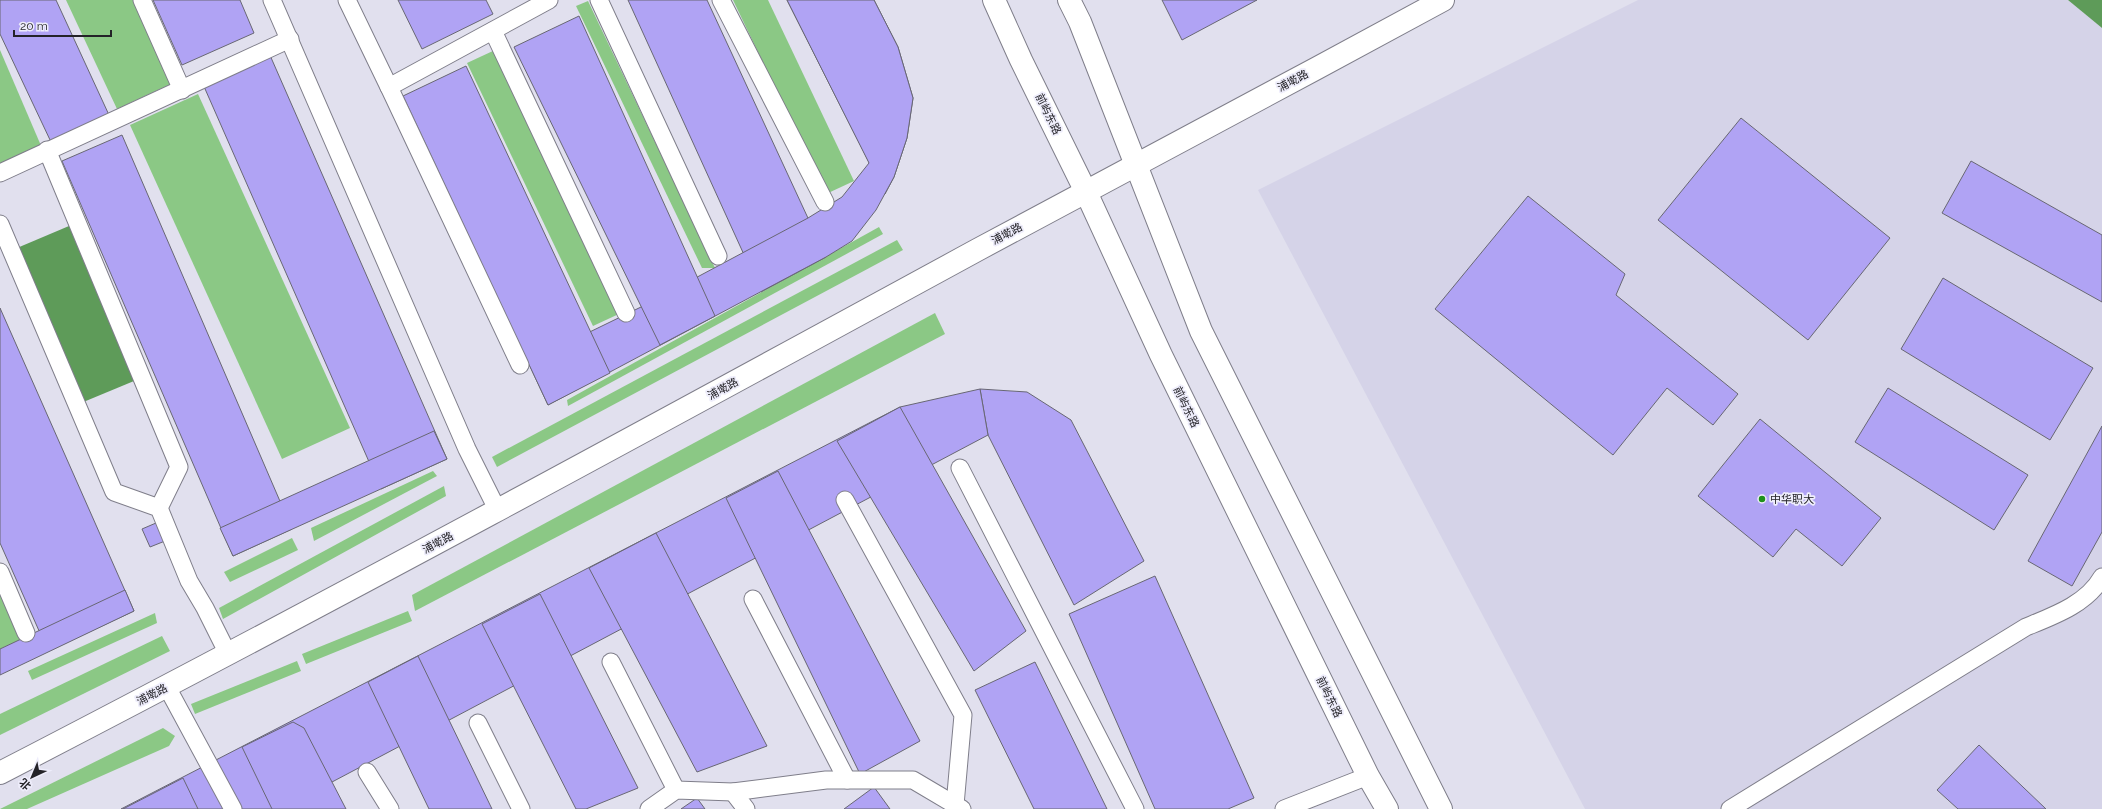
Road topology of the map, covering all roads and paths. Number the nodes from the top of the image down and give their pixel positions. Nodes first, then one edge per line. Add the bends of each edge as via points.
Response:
1 (142, 0) edge
2 (272, 0) edge
3 (347, 0) edge
4 (549, 0) edge
5 (599, 0) edge
6 (721, 0) edge
7 (994, 0) edge
8 (1069, 0) edge
9 (1443, 0) edge
10 (493, 31) junction
11 (290, 40) junction
12 (389, 87) junction
13 (182, 90) junction
14 (47, 150) junction
15 (1136, 164) junction
16 (0, 173) edge
17 (1086, 192) junction
18 (825, 202) dead end
19 (0, 224) edge
20 (718, 256) dead end
21 (626, 313) dead end
22 (520, 365) dead end
23 (960, 468) dead end
24 (845, 500) dead end
25 (159, 508) junction
26 (498, 511) junction
27 (0, 572) edge
28 (2102, 577) edge
29 (753, 599) dead end
30 (26, 633) dead end
31 (228, 654) junction
32 (611, 662) dead end
33 (167, 687) junction
34 (478, 723) dead end
35 (366, 772) dead end
36 (0, 773) edge
37 (1368, 776) junction
38 (846, 780) junction
39 (676, 790) junction
40 (733, 792) junction
41 (959, 807) edge
42 (233, 809) edge
43 (390, 809) edge
44 (522, 809) edge
45 (649, 809) edge
46 (746, 809) edge
47 (1135, 809) edge
48 (1284, 809) edge
49 (1387, 809) edge
50 (1441, 809) edge
51 (1730, 809) edge

1 - 13 lane
2 - 11 lane
3 - 12 lane
4 - 10 lane
5 - 20 lane
6 - 18 lane
7 - 17 main road, 前屿东路
8 - 15 main road
9 - 15 main road, 浦墘路
10 - 12 lane
10 - 21 lane
11 - 13 lane
11 - 26 lane via 467,449
12 - 22 lane
13 - 14 lane
14 - 16 lane
14 - 25 lane via 179,467
15 - 17 main road, 浦墘路
15 - 50 main road via 1201,331
17 - 26 main road, 浦墘路
17 - 37 main road, 前屿东路 via 1161,355
19 - 25 lane via 114,492
23 - 47 lane
24 - 41 lane via 963,715
25 - 31 lane via 189,581
26 - 31 main road, 浦墘路
27 - 30 lane
28 - 51 lane via 2098,584 2069,608 2026,627
29 - 38 lane
31 - 33 main road, 浦墘路
32 - 39 lane
33 - 36 main road, 浦墘路
33 - 42 lane
34 - 44 lane
35 - 43 lane
37 - 48 lane
37 - 49 main road, 前屿东路
38 - 40 lane via 826,780
38 - 41 lane via 913,780
39 - 40 lane
39 - 45 lane
40 - 46 lane

